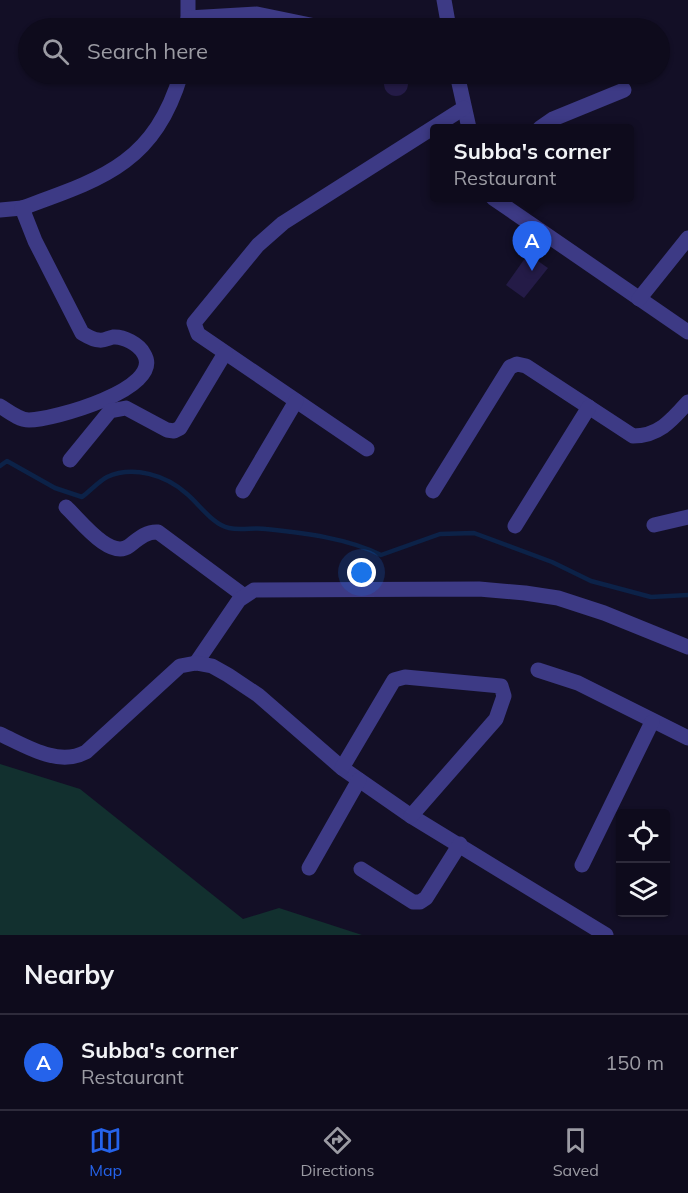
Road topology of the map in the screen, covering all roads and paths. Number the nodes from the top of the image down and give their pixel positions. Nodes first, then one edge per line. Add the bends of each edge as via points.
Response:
1 (188, 0) edge
2 (444, 0) edge
3 (188, 18) edge
4 (226, 18) edge
5 (272, 18) edge
6 (447, 18) edge
7 (177, 84) edge
8 (460, 84) edge
9 (624, 90) dead end
10 (464, 108) junction
11 (439, 124) edge
12 (467, 124) edge
13 (546, 124) edge
14 (430, 130) edge
15 (500, 202) edge
16 (21, 208) junction
17 (0, 210) edge
18 (688, 238) edge
19 (639, 299) junction
20 (688, 332) edge
21 (225, 353) junction
22 (296, 400) junction
23 (688, 402) edge
24 (0, 406) edge
25 (589, 407) junction
26 (367, 449) dead end
27 (70, 460) dead end
28 (243, 491) dead end
29 (433, 491) dead end
30 (66, 507) dead end
31 (688, 517) edge
32 (654, 525) dead end
33 (515, 526) dead end
34 (243, 595) junction
35 (688, 647) edge
36 (196, 663) junction
37 (538, 670) dead end
38 (652, 722) junction
39 (0, 734) edge
40 (688, 738) edge
41 (342, 768) junction
42 (359, 780) junction
43 (411, 816) junction
44 (460, 844) junction
45 (582, 866) dead end
46 (309, 868) dead end
47 (361, 869) dead end
48 (606, 935) edge

1 - 3 street
2 - 6 street
4 - 5 street via 257,14
7 - 16 street via 159,126 124,164 96,181
8 - 10 street
9 - 13 street
10 - 11 street
10 - 12 street
14 - 21 street via 283,223 258,245 194,324 198,334
15 - 19 street
16 - 17 street
16 - 24 street via 82,333 100,341 120,337 135,344 145,354 147,368 140,380 122,392 58,416 26,420
18 - 19 street
19 - 20 street
21 - 22 street
21 - 27 street via 180,428 167,430 126,408 118,408 110,411
22 - 26 street
22 - 28 street
23 - 25 street via 672,421 645,436 633,436
25 - 29 street via 526,366 510,367
25 - 33 street
30 - 34 street via 114,550 158,532
31 - 32 street
34 - 35 street via 254,590 525,592 604,613
34 - 36 street
36 - 39 street via 180,666 74,759 42,753
36 - 41 street via 212,666 258,695
37 - 38 street via 578,683
38 - 40 street
38 - 45 street
41 - 42 street
41 - 43 street via 394,680 405,677 501,686 504,696 496,719
42 - 43 street
42 - 46 street
43 - 44 street
44 - 47 street via 420,902 413,902
44 - 48 street

